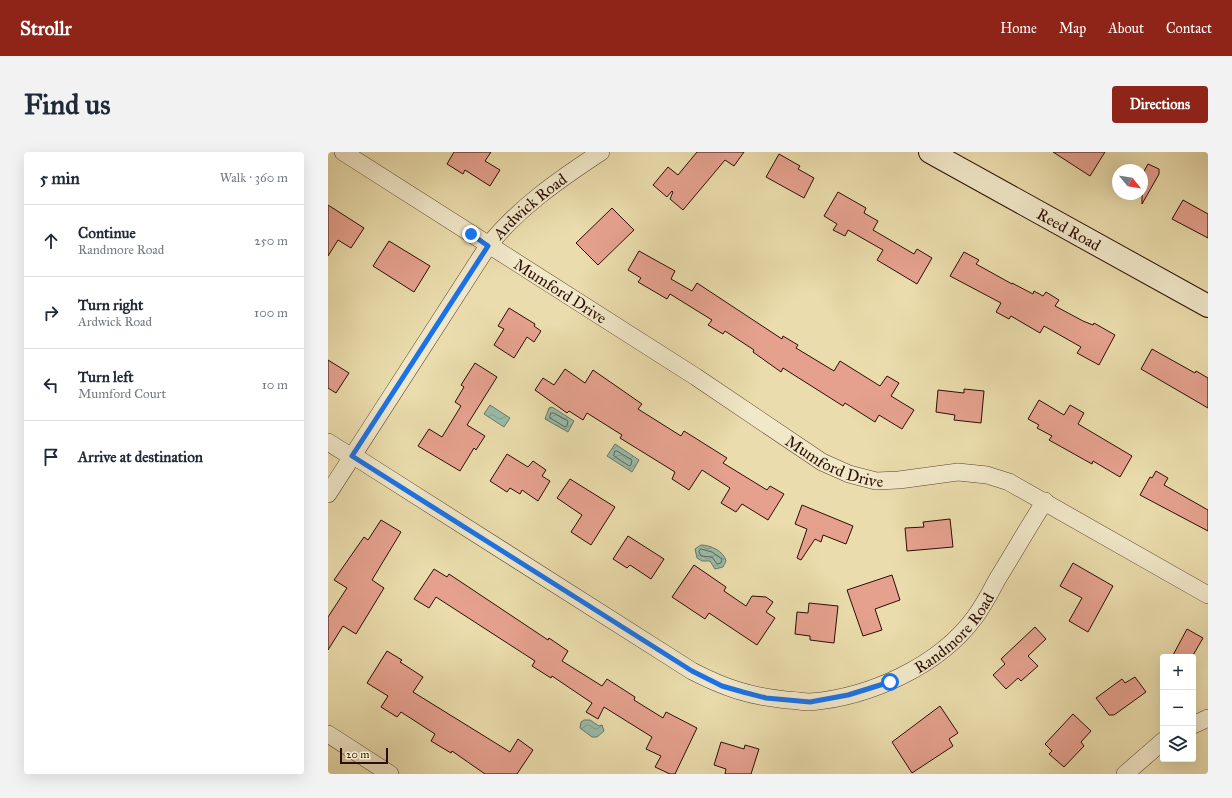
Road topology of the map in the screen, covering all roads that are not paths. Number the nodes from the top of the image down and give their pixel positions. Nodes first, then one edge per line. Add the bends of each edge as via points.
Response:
1 (342, 152) edge
2 (601, 152) edge
3 (930, 152) edge
4 (488, 246) junction
5 (1208, 306) edge
6 (328, 442) edge
7 (352, 456) junction
8 (328, 494) edge
9 (1045, 500) junction
10 (1208, 595) edge
11 (1208, 718) edge
12 (1196, 724) edge
13 (328, 734) edge
14 (1160, 744) edge
15 (390, 774) edge
16 (1125, 774) edge

1 - 4 street, Mumford Drive
2 - 4 street, Ardwick Road via 540,195 502,228
3 - 5 main road, Reed Road
4 - 7 street, Ardwick Road
4 - 9 street, Mumford Drive via 696,377 828,465 876,481 958,472 986,475 1009,482
6 - 7 street, Randmore Road
7 - 8 street, Ardwick Road
7 - 9 street, Randmore Road via 692,671 722,686 743,692 766,698 810,702 848,695 890,682 930,660 958,637 975,617
9 - 10 street, Mumford Drive
11 - 12 street
13 - 15 street
14 - 16 street

